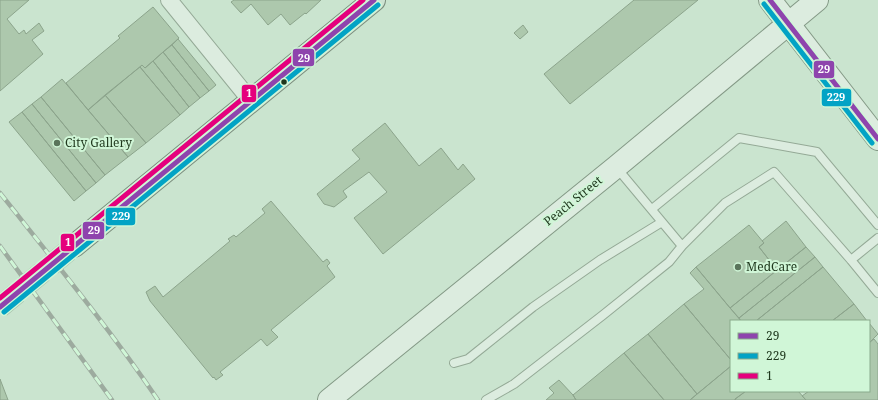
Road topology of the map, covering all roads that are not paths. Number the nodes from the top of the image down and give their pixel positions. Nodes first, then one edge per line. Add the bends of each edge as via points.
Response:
1 (169, 0) edge
2 (374, 0) edge
3 (770, 0) edge
4 (817, 0) edge
5 (788, 24) junction
6 (252, 101) junction
7 (878, 139) edge
8 (616, 167) junction
9 (652, 209) junction
10 (662, 222) junction
11 (878, 225) edge
12 (878, 238) edge
13 (74, 246) tunnel mouth
14 (682, 246) junction
15 (851, 260) junction
16 (878, 293) edge
17 (454, 363) dead end
18 (329, 400) edge
19 (486, 400) edge

1 - 6 street
2 - 6 main road
3 - 5 main road
4 - 5 main road, Peach Street
5 - 7 main road
5 - 8 main road, Peach Street
6 - 13 main road
8 - 9 lane
8 - 18 main road, Peach Street
9 - 10 lane
9 - 11 lane via 739,138 817,152
10 - 14 lane
10 - 17 lane via 600,260 533,307 468,359
12 - 15 lane
14 - 15 lane via 725,203 774,172
14 - 19 lane via 669,262 603,315 514,384
15 - 16 lane

